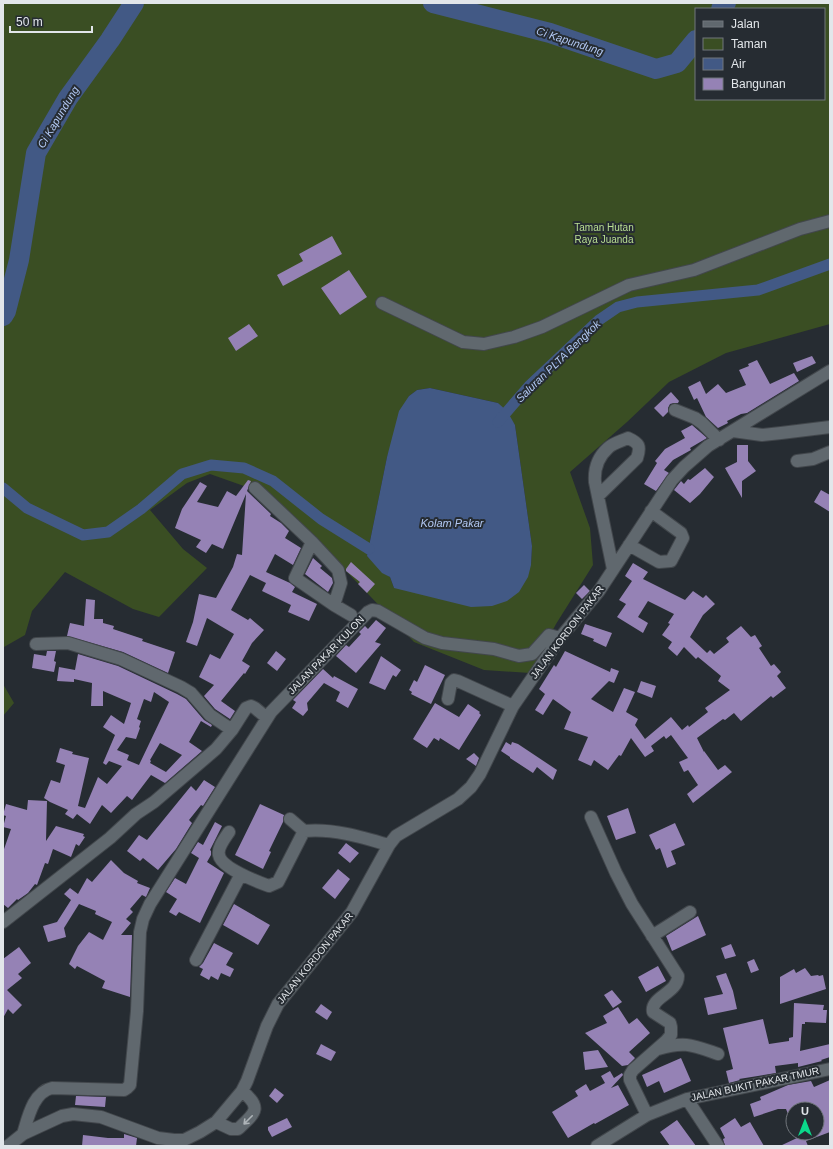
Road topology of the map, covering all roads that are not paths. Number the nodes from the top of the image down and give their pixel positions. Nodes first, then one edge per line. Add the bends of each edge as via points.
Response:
1 (830, 221) edge
2 (382, 303) dead end
3 (830, 371) edge
4 (675, 410) dead end
5 (830, 426) edge
6 (733, 431) junction
7 (719, 440) junction
8 (830, 452) edge
9 (797, 461) dead end
10 (255, 488) dead end
11 (598, 496) junction
12 (651, 511) junction
13 (312, 542) junction
14 (629, 545) junction
15 (613, 569) junction
16 (334, 605) junction
17 (351, 615) dead end
18 (560, 638) junction
19 (36, 644) dead end
20 (448, 699) dead end
21 (513, 706) junction
22 (269, 715) junction
23 (232, 730) junction
24 (591, 817) dead end
25 (290, 819) dead end
26 (304, 831) junction
27 (229, 832) dead end
28 (388, 846) junction
29 (241, 874) junction
30 (690, 912) dead end
31 (3, 922) edge
32 (652, 936) junction
33 (196, 960) dead end
34 (657, 1050) junction
35 (718, 1054) dead end
36 (830, 1069) edge
37 (242, 1091) junction
38 (687, 1099) junction
39 (647, 1115) junction
40 (216, 1122) junction
41 (22, 1134) junction
42 (8, 1146) edge
43 (597, 1146) edge
44 (718, 1146) edge

1 - 2 street via 800,229 694,270 629,285 542,327 484,344 463,342
3 - 6 street, JALAN KORDON PAKAR
4 - 7 street via 695,418
5 - 6 street via 762,434
6 - 7 street, JALAN KORDON PAKAR
7 - 12 street, JALAN KORDON PAKAR via 684,467
8 - 9 street via 813,459
10 - 13 street
11 - 11 street via 637,458 640,450 638,443 628,438 608,447 597,463 594,473
11 - 15 street
12 - 14 street, JALAN KORDON PAKAR
12 - 14 street via 681,533 683,538 671,561 659,562
13 - 16 street via 338,570 341,583
13 - 16 street via 295,578
14 - 15 street, JALAN KORDON PAKAR
15 - 18 street, JALAN KORDON PAKAR via 599,591
16 - 17 street
18 - 21 street, JALAN KORDON PAKAR
18 - 22 street, JALAN PAKAR KULON via 549,635 532,654 519,656 494,649 442,643 425,638 372,610
19 - 23 street via 68,643 121,659 191,693 210,715
20 - 21 street via 451,683 458,680
21 - 28 street, JALAN KORDON PAKAR via 471,788 458,799 396,836
22 - 23 street via 251,706 246,708
22 - 41 street via 143,919 130,1085 124,1090 47,1089 36,1100
23 - 31 street via 216,749 154,802
24 - 32 street via 616,873
25 - 26 street
26 - 28 street via 315,830 363,837
26 - 29 street via 278,882 270,886
27 - 29 street via 219,850 219,856 222,862
28 - 37 street, JALAN KORDON PAKAR via 352,912 278,1004
29 - 33 street
30 - 32 street
32 - 34 street via 678,976 677,983 653,1005 653,1012 670,1024 672,1032
34 - 35 street via 680,1044
34 - 39 street via 630,1075
36 - 38 street, JALAN BUKIT PAKAR TMUR
37 - 40 street, JALAN KORDON PAKAR
37 -> 40 street via 252,1100 255,1106 254,1113 238,1129 231,1129
38 - 39 street, JALAN BUKIT PAKAR TMUR
38 - 44 street
39 - 43 street, JALAN BUKIT PAKAR TMUR
40 - 41 street, JALAN KORDON PAKAR via 184,1140 174,1140 158,1138 101,1117 73,1114 62,1116
41 - 42 street, JALAN KORDON PAKAR

